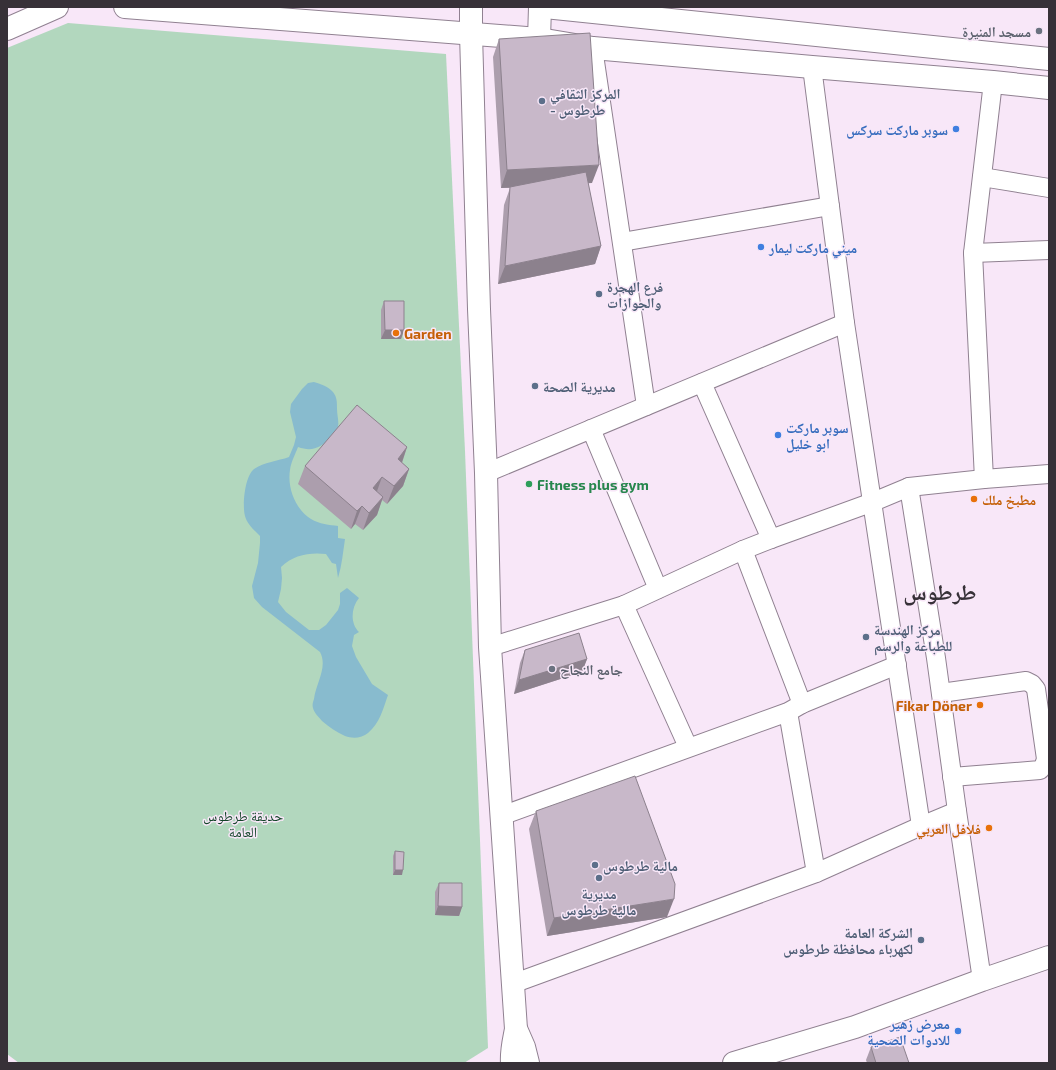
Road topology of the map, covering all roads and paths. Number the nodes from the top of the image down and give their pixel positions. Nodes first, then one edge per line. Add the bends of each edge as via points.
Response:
1 (57, 7) edge
2 (125, 7) edge
3 (471, 7) edge
4 (540, 7) edge
5 (545, 7) edge
6 (7, 30) edge
7 (471, 34) junction
8 (539, 39) junction
9 (593, 48) junction
10 (1049, 59) edge
11 (812, 67) junction
12 (993, 82) junction
13 (1049, 88) edge
14 (982, 177) junction
15 (1049, 188) edge
16 (830, 206) junction
17 (622, 242) junction
18 (1049, 250) edge
19 (973, 253) junction
20 (845, 323) junction
21 (702, 383) junction
22 (646, 406) junction
23 (591, 429) junction
24 (486, 474) junction
25 (1049, 474) edge
26 (984, 479) junction
27 (909, 487) junction
28 (873, 502) junction
29 (771, 539) junction
30 (743, 550) junction
31 (658, 589) junction
32 (624, 605) junction
33 (490, 646) junction
34 (897, 665) junction
35 (941, 693) junction
36 (795, 708) junction
37 (688, 747) junction
38 (952, 777) junction
39 (956, 812) junction
40 (501, 816) junction
41 (921, 826) junction
42 (816, 872) junction
43 (1049, 957) edge
44 (982, 980) junction
45 (512, 984) junction
46 (516, 1028) junction
47 (512, 1063) edge
48 (528, 1063) edge
49 (737, 1063) edge

1 - 6 main road
2 - 7 main road
3 - 7 main road
4 - 8 main road
5 - 10 main road
7 - 8 main road
7 - 24 main road
8 - 9 main road
9 - 11 main road
9 - 17 street
11 - 12 main road
11 - 16 street
12 - 13 main road
12 - 14 street
14 - 15 street
14 - 19 street
16 - 17 street
16 - 20 street
17 - 22 street
18 - 19 street
19 - 26 street
20 - 21 street
20 - 28 street
21 - 22 street
21 - 29 street
22 - 23 street
23 - 24 street
23 - 31 street
24 - 33 main road
25 - 26 street
26 - 27 street
27 - 28 street
27 - 35 street
28 - 29 street
28 - 34 street
29 - 30 street
30 - 31 street
30 - 36 street
31 - 32 street
32 - 33 street
32 - 37 street
33 - 40 main road
34 - 36 street
34 - 41 street
35 - 38 street
35 - 38 street via 1026,681 1032,684 1036,689 1046,759 1040,770
36 - 37 street
36 - 42 street
37 - 40 street
38 - 39 street
39 - 41 street
39 - 44 street
40 - 45 main road
41 - 42 street
42 - 45 street
43 - 44 main road
44 - 49 main road via 855,1027
45 - 46 main road
46 - 47 main road
46 - 48 main road

